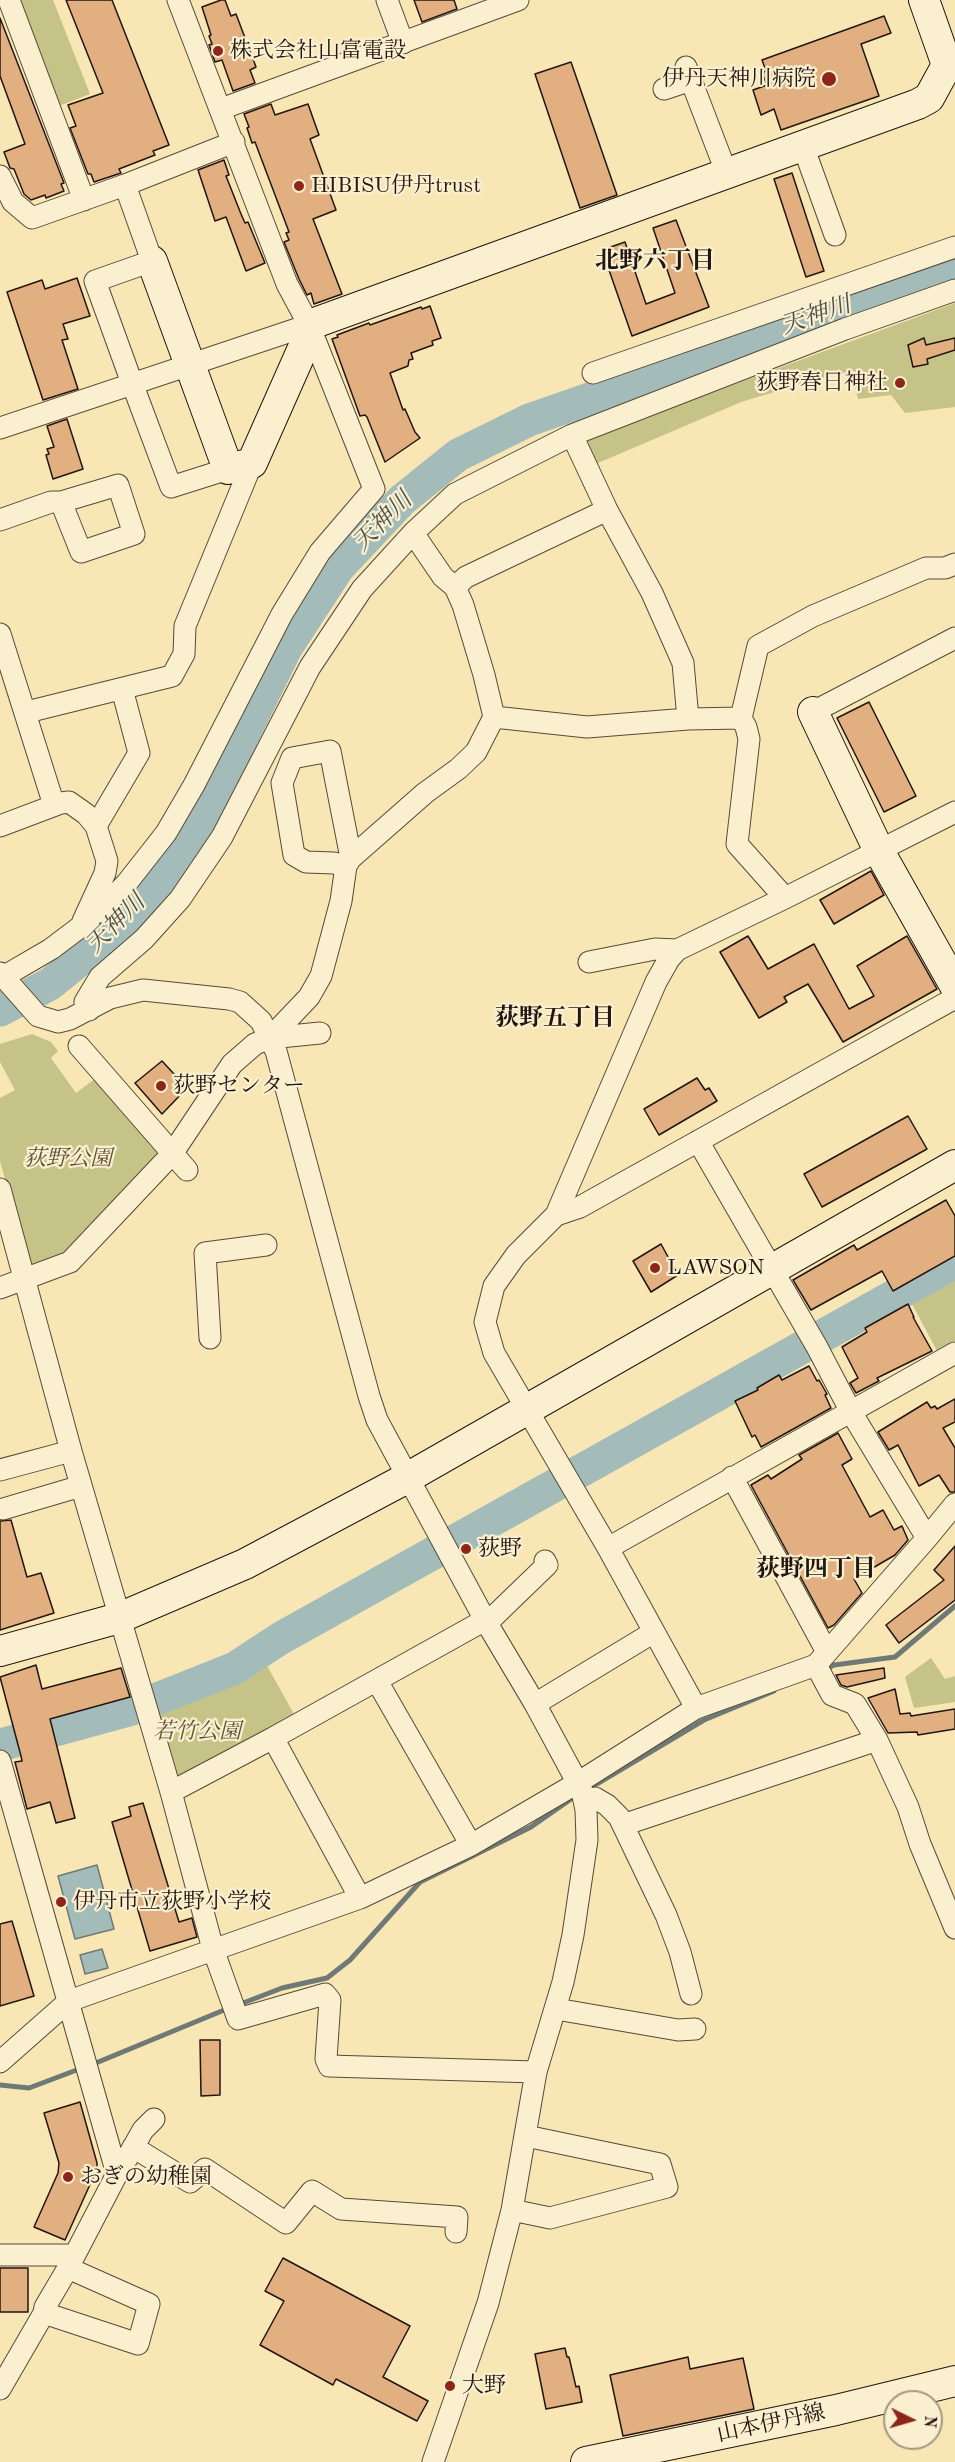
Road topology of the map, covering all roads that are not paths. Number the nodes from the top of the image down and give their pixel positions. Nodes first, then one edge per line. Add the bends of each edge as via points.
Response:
1 (9, 0) edge
2 (178, 0) edge
3 (387, 0) edge
4 (519, 0) edge
5 (924, 0) edge
6 (403, 43) junction
7 (952, 68) edge
8 (664, 88) dead end
9 (221, 109) junction
10 (234, 142) junction
11 (803, 146) junction
12 (727, 174) junction
13 (1, 180) edge
14 (125, 185) junction
15 (84, 200) junction
16 (835, 235) dead end
17 (955, 247) edge
18 (152, 261) junction
19 (955, 290) edge
20 (309, 325) junction
21 (190, 363) junction
22 (593, 373) dead end
23 (132, 383) junction
24 (0, 428) edge
25 (572, 435) junction
26 (240, 466) junction
27 (61, 502) dead end
28 (607, 510) junction
29 (0, 520) edge
30 (413, 533) junction
31 (955, 564) edge
32 (455, 587) junction
33 (0, 634) edge
34 (955, 638) edge
35 (122, 689) junction
36 (27, 712) junction
37 (813, 712) joint
38 (494, 717) junction
39 (741, 718) junction
40 (688, 719) junction
41 (54, 805) junction
42 (955, 812) edge
43 (0, 826) edge
44 (96, 826) junction
45 (879, 851) junction
46 (349, 862) junction
47 (785, 898) junction
48 (81, 927) junction
49 (677, 950) junction
50 (589, 962) dead end
51 (2, 975) edge
52 (955, 986) edge
53 (955, 998) edge
54 (88, 1010) junction
55 (320, 1033) dead end
56 (270, 1038) junction
57 (79, 1046) dead end
58 (698, 1141) junction
59 (172, 1154) junction
60 (955, 1165) edge
61 (187, 1170) dead end
62 (0, 1189) edge
63 (556, 1215) junction
64 (266, 1245) dead end
65 (773, 1270) junction
66 (26, 1279) junction
67 (0, 1288) edge
68 (210, 1338) dead end
69 (955, 1353) edge
70 (527, 1407) junction
71 (851, 1412) junction
72 (71, 1451) junction
73 (0, 1470) edge
74 (406, 1478) junction
75 (732, 1478) junction
76 (81, 1486) junction
77 (955, 1503) edge
78 (3, 1509) dead end
79 (927, 1538) junction
80 (608, 1548) junction
81 (545, 1561) dead end
82 (119, 1617) junction
83 (486, 1621) junction
84 (654, 1632) junction
85 (0, 1651) edge
86 (822, 1659) junction
87 (377, 1680) junction
88 (535, 1704) junction
89 (696, 1708) junction
90 (273, 1738) junction
91 (877, 1740) junction
92 (0, 1761) edge
93 (171, 1792) junction
94 (582, 1792) junction
95 (623, 1825) junction
96 (471, 1845) junction
97 (360, 1898) junction
98 (955, 1928) edge
99 (213, 1950) junction
100 (691, 1994) dead end
101 (69, 2001) junction
102 (556, 2009) junction
103 (695, 2030) dead end
104 (0, 2062) edge
105 (536, 2072) junction
106 (154, 2119) dead end
107 (526, 2136) junction
108 (133, 2147) junction
109 (117, 2174) junction
110 (512, 2210) junction
111 (456, 2232) dead end
112 (0, 2255) edge
113 (71, 2261) junction
114 (44, 2313) junction
115 (955, 2381) edge
116 (0, 2389) edge
117 (433, 2462) edge
118 (586, 2462) edge

1 - 15 street
2 - 9 street
3 - 6 street
4 - 6 street
5 - 7 street
6 - 9 street
7 - 11 street via 929,98 918,105
8 - 12 street via 688,73
9 - 10 street
10 - 14 street
10 - 20 street via 287,284
11 - 12 street
11 - 16 street
12 - 20 street
13 - 15 street via 13,202 32,218
14 - 15 street
14 - 18 street
17 - 22 street
18 - 21 street
18 - 23 street via 95,281
19 - 25 street
20 - 21 street
20 - 26 street via 303,348
20 - 48 street via 374,489 320,552 282,614 166,833 126,884
21 - 23 street
21 - 26 street
23 - 24 street
23 - 26 street via 171,486
25 - 28 street
25 - 30 street via 455,494
26 - 35 street via 185,626 184,654 172,676
27 - 29 street
28 - 32 street via 466,577
28 - 40 street via 648,585 683,663
30 - 32 street
30 - 54 street via 362,589 310,667 222,837 173,907 144,939 100,976 85,1002
31 - 39 street via 926,568 813,616 758,646
32 - 38 street
33 - 36 street
34 - 37 street
35 - 36 street
35 - 44 street via 139,753
36 - 41 street
37 - 45 street
38 - 40 street via 587,727
38 - 46 street via 476,752
39 - 40 street
39 - 47 street via 749,746 737,844
41 - 43 street
41 - 44 street via 69,802 82,809
42 - 45 street
44 - 48 street via 107,861
45 - 47 street
45 - 52 street
46 - 46 street via 306,862 294,855 282,783 292,758 330,751
46 - 56 street via 321,976 309,997
47 - 49 street
48 - 51 street via 51,949
49 - 50 street via 655,949
49 - 63 street via 656,982
51 - 54 street via 38,1016 58,1022
53 - 58 street
54 - 56 street via 110,998 144,990 229,999 252,1012
55 - 56 street
56 - 59 street via 255,1044 232,1064
56 - 74 street via 369,1396
57 - 59 street
58 - 63 street via 580,1207
58 - 65 street
59 - 61 street
59 - 66 street via 70,1262
60 - 65 street
62 - 66 street
63 - 70 street via 516,1255 494,1286 485,1322 494,1353
64 - 68 street via 205,1253
65 - 70 street
65 - 71 street
66 - 67 street
66 - 72 street
69 - 71 street
70 - 74 street
70 - 80 street
71 - 75 street
71 - 79 street
72 - 73 street
72 - 76 street
74 - 82 street via 245,1564
74 - 83 street
75 - 80 street
75 - 86 street
76 - 78 street
76 - 82 street
77 - 79 street
79 - 86 street
80 - 84 street
81 - 83 street via 547,1565
82 - 85 street
82 - 93 street
83 - 87 street
83 - 88 street
84 - 88 street
84 - 89 street
86 - 89 street
86 - 91 street via 832,1695 855,1704
87 - 90 street
87 - 96 street
88 - 94 street
89 - 94 street
90 - 93 street
90 - 97 street
91 - 95 street
91 - 98 street
92 - 101 street
93 - 99 street
94 - 95 street via 607,1805
94 - 96 street
94 - 102 street via 587,1825 583,1873
95 - 100 street via 681,1952
96 - 97 street
97 - 99 street
99 - 101 street
99 - 105 street via 238,2019 325,1994 330,2000 326,2059 330,2066
101 - 104 street
101 - 109 street
102 - 103 street
102 - 105 street
105 - 107 street
106 - 108 street
107 - 110 street
107 - 110 street via 660,2164 667,2187 550,2218
108 - 109 street
108 - 111 street via 190,2182 208,2164 286,2223 312,2191 341,2209 457,2217
109 - 113 street
110 - 117 street via 488,2303
112 - 113 street
113 - 114 street
113 - 114 street via 149,2304 138,2344
114 - 116 street
115 - 118 street, 山本伊丹線

